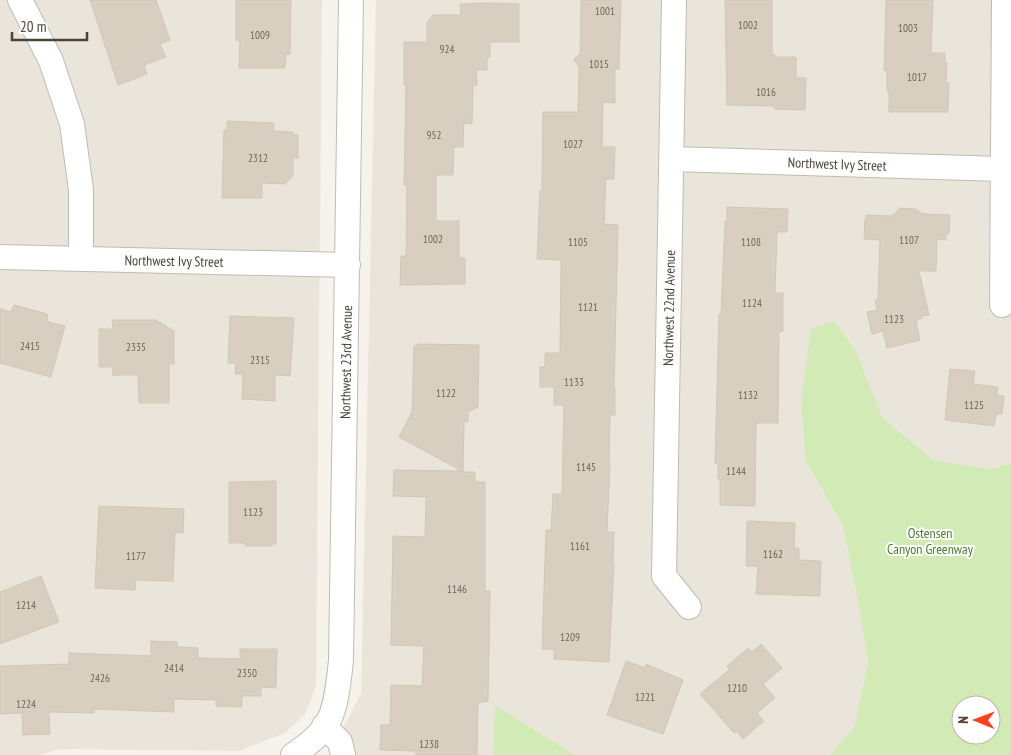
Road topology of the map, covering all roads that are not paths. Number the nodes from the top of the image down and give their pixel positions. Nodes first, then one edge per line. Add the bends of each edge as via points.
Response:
1 (20, 0) edge
2 (350, 0) edge
3 (674, 0) edge
4 (1004, 0) edge
5 (672, 159) junction
6 (1002, 170) junction
7 (0, 257) edge
8 (80, 259) junction
9 (348, 265) junction
10 (1002, 305) dead end
11 (689, 607) dead end
12 (326, 724) junction
13 (293, 755) edge
14 (343, 755) edge

1 - 8 street via 51,61 72,124 81,190
2 - 9 street, Northwest 23rd Avenue
3 - 5 street, Northwest 22nd Avenue
4 - 6 street
5 - 6 street, Northwest Ivy Street
5 - 11 street, Northwest 22nd Avenue via 664,576
6 - 10 street
7 - 8 street, Northwest Ivy Street
8 - 9 street, Northwest Ivy Street
9 - 12 street, Northwest 23rd Avenue via 342,660 337,692
12 - 13 street
12 - 14 street via 340,742

